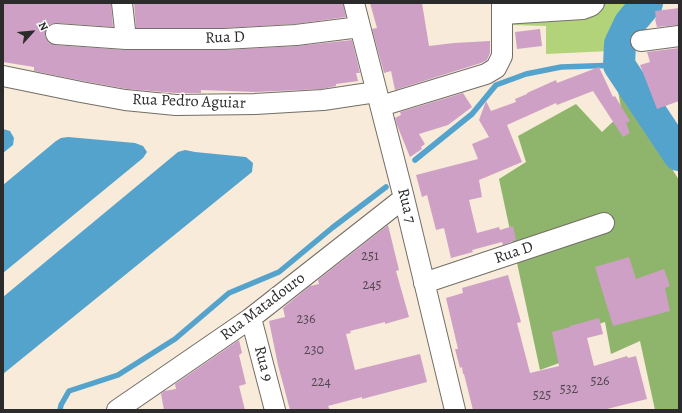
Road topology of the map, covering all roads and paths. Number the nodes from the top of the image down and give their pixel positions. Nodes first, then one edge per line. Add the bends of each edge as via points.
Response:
1 (122, 3) edge
2 (354, 3) edge
3 (594, 3) edge
4 (502, 8) edge
5 (360, 27) junction
6 (56, 34) dead end
7 (679, 36) edge
8 (126, 39) junction
9 (641, 41) dead end
10 (3, 76) edge
11 (379, 99) junction
12 (404, 198) junction
13 (604, 223) dead end
14 (424, 283) junction
15 (251, 318) junction
16 (117, 410) edge
17 (275, 410) edge
18 (455, 410) edge

1 - 8 street
2 - 5 street, Rua 7
3 - 4 street via 583,9
4 - 11 street, Rua Pedro Aguiar via 502,56 496,68 486,74
5 - 8 street, Rua D via 296,35 224,39
5 - 11 street, Rua 7
6 - 8 street, Rua D
7 - 9 street
10 - 11 street, Rua Pedro Aguiar via 125,100 176,105
11 - 12 street, Rua 7
12 - 14 street, Rua 7
12 - 15 street, Rua Matadouro
13 - 14 street, Rua D
14 - 18 street, Rua 7
15 - 16 street, Rua Matadouro
15 - 17 street, Rua 9

